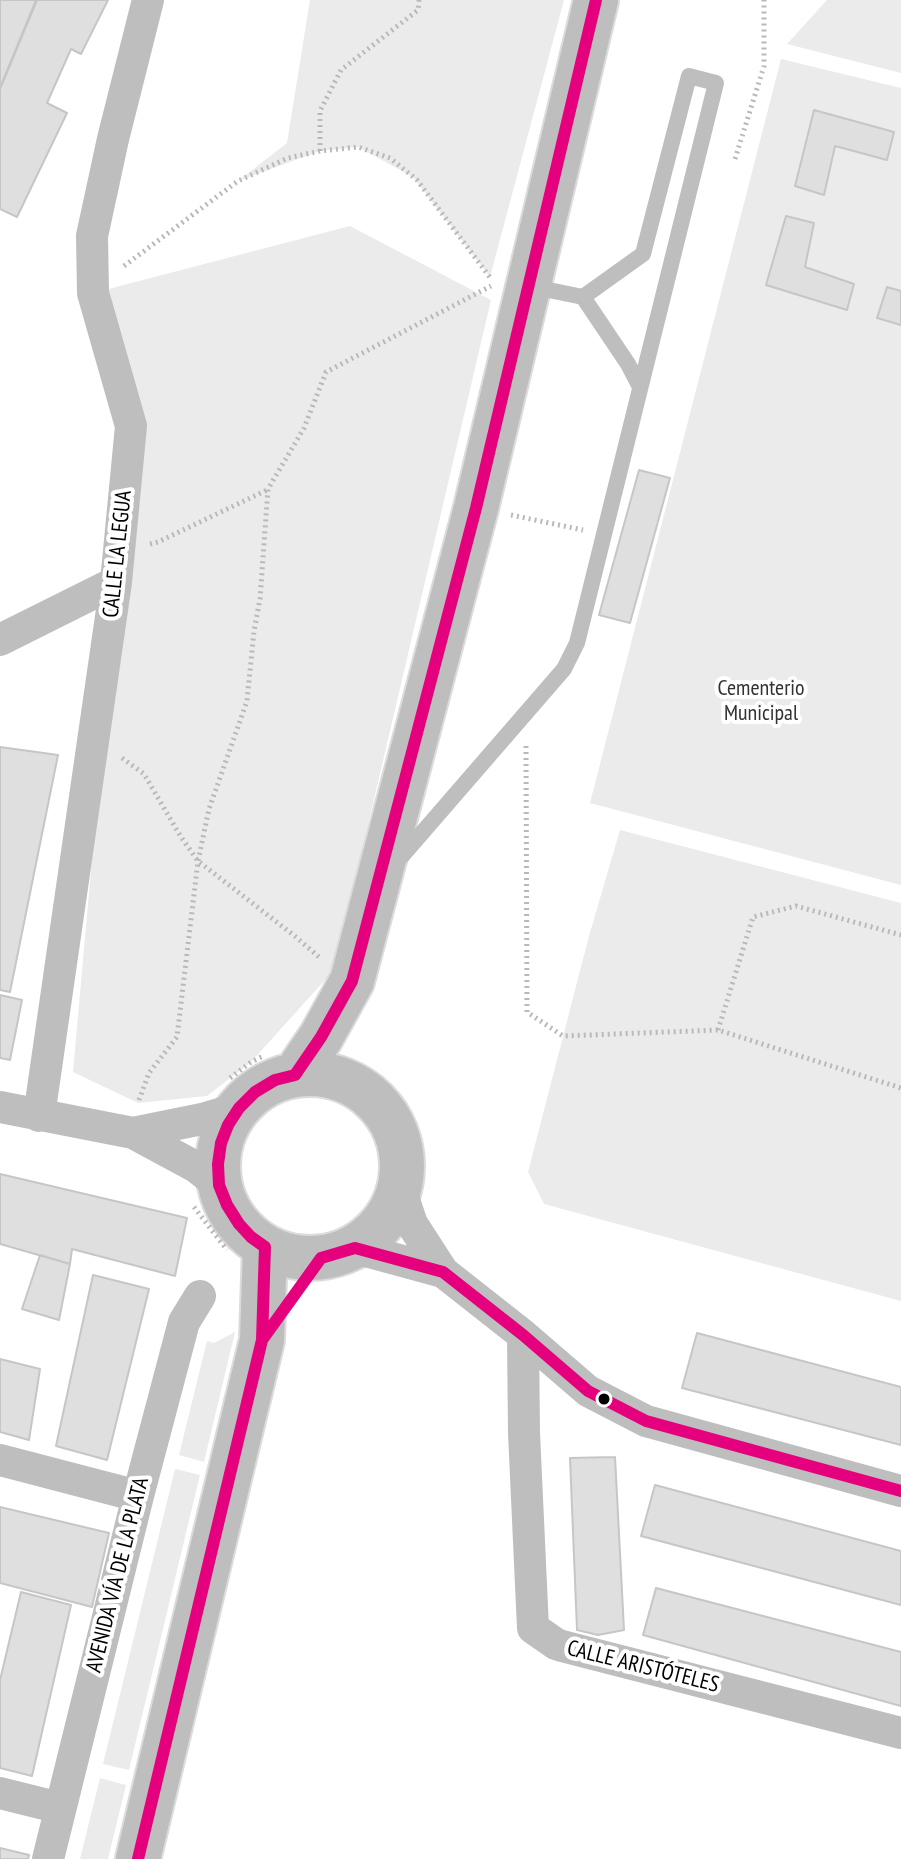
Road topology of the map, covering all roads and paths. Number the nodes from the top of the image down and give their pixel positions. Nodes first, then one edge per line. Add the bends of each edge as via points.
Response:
1 (148, 0) edge
2 (419, 0) edge
3 (596, 0) edge
4 (764, 0) edge
5 (320, 151) junction
6 (735, 159) dead end
7 (504, 282) junction
8 (93, 293) junction
9 (583, 297) junction
10 (640, 387) junction
11 (268, 489) junction
12 (476, 508) junction
13 (604, 534) junction
14 (120, 547) junction
15 (116, 582) junction
16 (0, 640) edge
17 (526, 713) junction
18 (91, 752) junction
19 (386, 854) junction
20 (198, 861) junction
21 (901, 935) edge
22 (352, 981) junction
23 (718, 1030) junction
24 (286, 1062) junction
25 (901, 1088) edge
26 (234, 1094) junction
27 (372, 1097) junction
28 (152, 1102) dead end
29 (0, 1107) edge
30 (39, 1116) junction
31 (133, 1133) junction
32 (400, 1188) junction
33 (205, 1193) junction
34 (249, 1252) junction
35 (338, 1253) junction
36 (443, 1272) junction
37 (200, 1296) dead end
38 (523, 1335) junction
39 (262, 1340) junction
40 (0, 1460) edge
41 (901, 1491) edge
42 (138, 1496) junction
43 (901, 1733) edge
44 (0, 1793) edge
45 (60, 1808) junction
46 (48, 1859) edge
47 (138, 1859) edge

1 - 8 street, CALLE LA LEGUA via 92,236
2 - 5 path via 418,10 341,70 320,111
3 - 7 main road
4 - 6 path via 764,66
5 - 7 path via 358,147 390,158 417,180
5 - 8 path via 288,158 238,181
7 - 9 lane
7 - 11 path via 326,372 304,428
7 - 12 main road
8 - 14 street, CALLE LA LEGUA via 131,426
9 - 10 lane
9 - 10 lane via 643,254 689,76 716,83
10 - 13 lane
11 - 14 path via 158,542
11 - 20 path via 247,701 209,809
12 - 13 path
12 - 19 main road
13 - 17 lane via 577,643 564,669
14 - 15 street, CALLE LA LEGUA
15 - 16 street
15 - 18 street, CALLE LA LEGUA
17 - 19 lane via 402,856
17 - 23 path via 527,1012 563,1036
18 - 20 path via 112,751 144,774
18 - 30 street, CALLE LA LEGUA
19 - 22 main road
20 - 22 path
20 - 28 path via 177,1037 149,1073 138,1103
21 - 23 path via 796,906 753,917
22 - 24 main road via 321,1037
22 - 27 main road via 354,1049
23 - 25 path
24 - 26 main road via 275,1080 255,1092
24 - 26 path via 251,1062
24 - 27 main road via 344,1080
26 - 31 street via 202,1119
26 - 33 main road via 218,1164
27 - 32 main road via 400,1140
29 - 30 street
30 - 31 street
31 - 33 street via 196,1167
32 - 35 main road via 373,1235
32 - 36 street via 412,1224
33 - 34 path
33 - 34 main road via 227,1205 251,1237
34 - 35 main road via 303,1258
34 - 39 main road
35 - 36 street
35 - 39 main road
36 - 38 street
37 - 42 street, AVENIDA VÍA DE LA PLATA via 184,1322
38 - 41 street via 588,1391 646,1421
38 - 43 street, CALLE ARISTÓTELES via 533,1628 562,1646
39 - 47 main road
40 - 42 street
42 - 45 street, AVENIDA VÍA DE LA PLATA
44 - 45 street
45 - 46 street, AVENIDA VÍA DE LA PLATA

